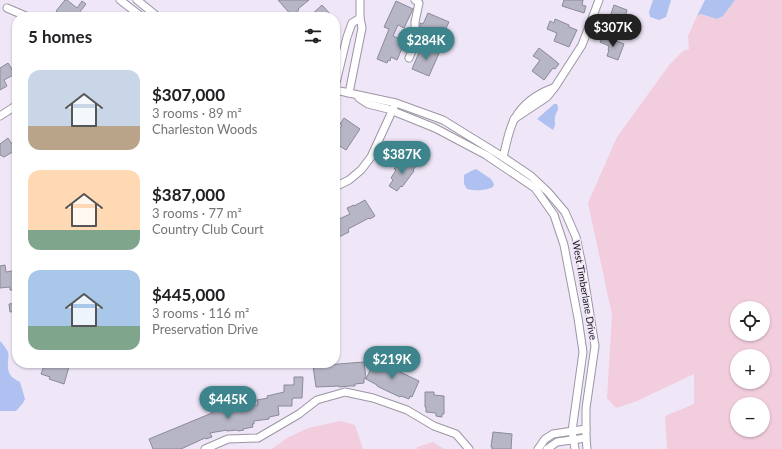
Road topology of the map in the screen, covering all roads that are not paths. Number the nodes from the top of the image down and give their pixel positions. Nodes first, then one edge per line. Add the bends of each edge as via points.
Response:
1 (120, 0) edge
2 (137, 0) edge
3 (360, 0) edge
4 (414, 0) edge
5 (599, 0) edge
6 (7, 8) dead end
7 (16, 12) edge
8 (136, 12) edge
9 (152, 12) edge
10 (360, 18) junction
11 (409, 58) dead end
12 (340, 67) edge
13 (340, 91) edge
14 (351, 94) junction
15 (396, 103) junction
16 (12, 108) edge
17 (392, 111) junction
18 (0, 116) edge
19 (503, 157) junction
20 (340, 184) edge
21 (586, 429) junction
22 (572, 431) junction
23 (586, 438) junction
24 (574, 440) junction
25 (205, 449) edge
26 (469, 449) edge
27 (538, 449) edge
28 (547, 449) edge
29 (575, 449) edge
30 (588, 449) edge

1 - 8 street
2 - 9 street
3 - 10 street
4 - 11 street via 419,3 415,22 415,44
5 - 19 street via 582,45 555,87 547,97 514,119
6 - 7 street
10 - 12 street via 352,23
10 - 14 street via 362,28
13 - 14 street, West Timberlane Drive
14 - 15 street, West Timberlane Drive
14 - 17 street, West Timberlane Drive via 368,104
15 - 17 street
15 - 19 street, West Timberlane Drive via 443,120
16 - 18 street
17 - 20 street via 371,157 361,170
17 - 22 street, West Timberlane Drive via 436,128 486,155 534,188 554,215 564,245 583,352
19 - 21 street, West Timberlane Drive via 531,176 548,192 565,212 576,237 595,346 586,408
21 - 22 street
21 - 23 street, West Timberlane Drive
22 - 24 street, West Timberlane Drive
22 - 27 street via 553,434 545,439
23 - 24 street
23 - 30 street, West Timberlane Drive
24 - 28 street via 557,442
24 - 29 street, West Timberlane Drive
25 - 26 street via 228,439 258,438 299,414 317,400 345,392 373,398 407,410 434,426 456,434

